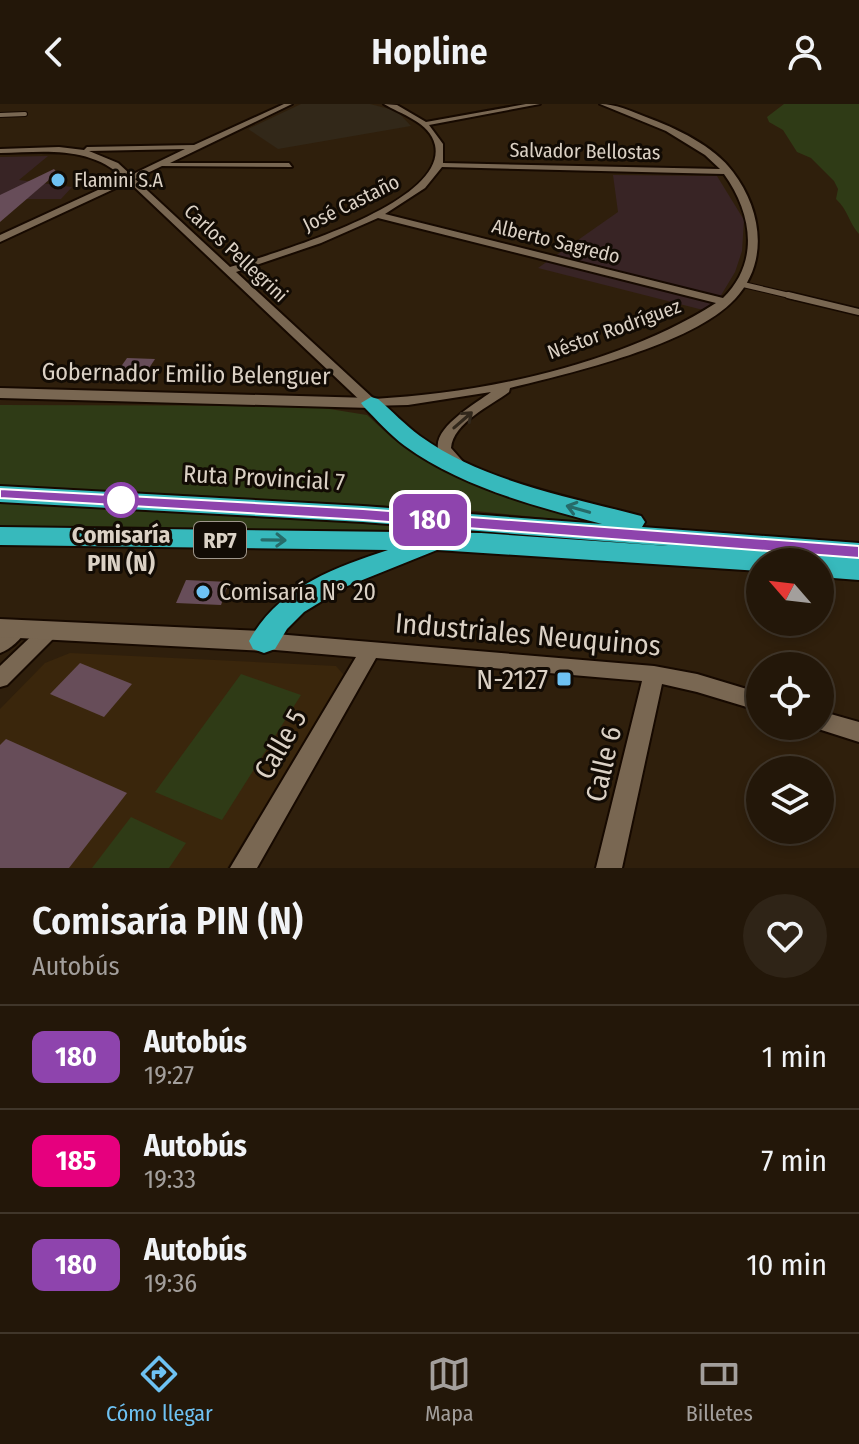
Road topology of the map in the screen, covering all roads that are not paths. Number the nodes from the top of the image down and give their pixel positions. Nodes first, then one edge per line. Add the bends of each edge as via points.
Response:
1 (289, 104) edge
2 (387, 104) edge
3 (537, 104) edge
4 (603, 104) edge
5 (25, 114) dead end
6 (0, 115) edge
7 (424, 124) junction
8 (198, 146) junction
9 (65, 149) junction
10 (0, 151) edge
11 (159, 165) junction
12 (289, 165) dead end
13 (440, 165) junction
14 (729, 172) junction
15 (130, 178) junction
16 (377, 215) junction
17 (0, 239) edge
18 (227, 271) junction
19 (741, 284) junction
20 (725, 302) junction
21 (859, 312) edge
22 (510, 384) junction
23 (0, 393) edge
24 (371, 403) junction
25 (458, 465) junction
26 (0, 494) edge
27 (0, 536) edge
28 (441, 541) junction
29 (746, 549) edge
30 (746, 551) edge
31 (746, 552) edge
32 (834, 552) edge
33 (859, 552) edge
34 (834, 568) edge
35 (859, 570) edge
36 (49, 631) junction
37 (6, 634) edge
38 (264, 641) junction
39 (370, 650) junction
40 (654, 674) junction
41 (0, 679) edge
42 (746, 698) edge
43 (834, 724) edge
44 (859, 732) edge
45 (243, 868) edge
46 (609, 868) edge

1 - 8 street
2 - 7 street
3 - 7 street
4 - 14 street, Néstor Rodríguez via 685,137
5 - 6 lane
7 - 13 street via 441,148
8 - 9 street, Carlos Pellegrini
8 - 11 street
9 - 10 street, Carlos Pellegrini
9 - 15 street, Carlos Pellegrini via 101,157
11 - 12 street
11 - 15 street
13 - 14 street, Salvador Bellostas
13 - 16 street, José Castaño via 415,192
14 - 19 street, Néstor Rodríguez via 745,198 755,233 754,252
15 - 17 street
15 - 18 street, Carlos Pellegrini
16 - 18 street, José Castaño via 325,239
16 - 20 street, Alberto Sagredo
18 - 24 street, Carlos Pellegrini
19 - 20 street, Néstor Rodríguez
19 - 21 lane
20 - 22 street, Néstor Rodríguez via 702,318 639,345
22 - 24 street, Néstor Rodríguez
25 -> 22 street, Néstor Rodríguez via 443,449 448,434
23 - 24 street, Gobernador Emilio Belenguer
24 - 25 highway via 406,436
29 -> 25 highway via 599,515
26 - 30 highway, Ruta Provincial 7 / RP7 via 363,514
27 -> 28 highway, Ruta Provincial 7 / RP7
28 - 31 highway, Ruta Provincial 7 / RP7
28 - 38 highway via 307,596 281,617
32 - 33 highway, Ruta Provincial 7 / RP7
34 - 35 highway
36 - 37 street, Industriales Neuquinos
36 - 38 street, Industriales Neuquinos
36 - 41 street
38 - 39 street, Industriales Neuquinos
39 - 40 street, Industriales Neuquinos
39 - 45 street, Calle 5
40 - 42 street, Industriales Neuquinos
40 - 46 street, Calle 6
43 - 44 street

